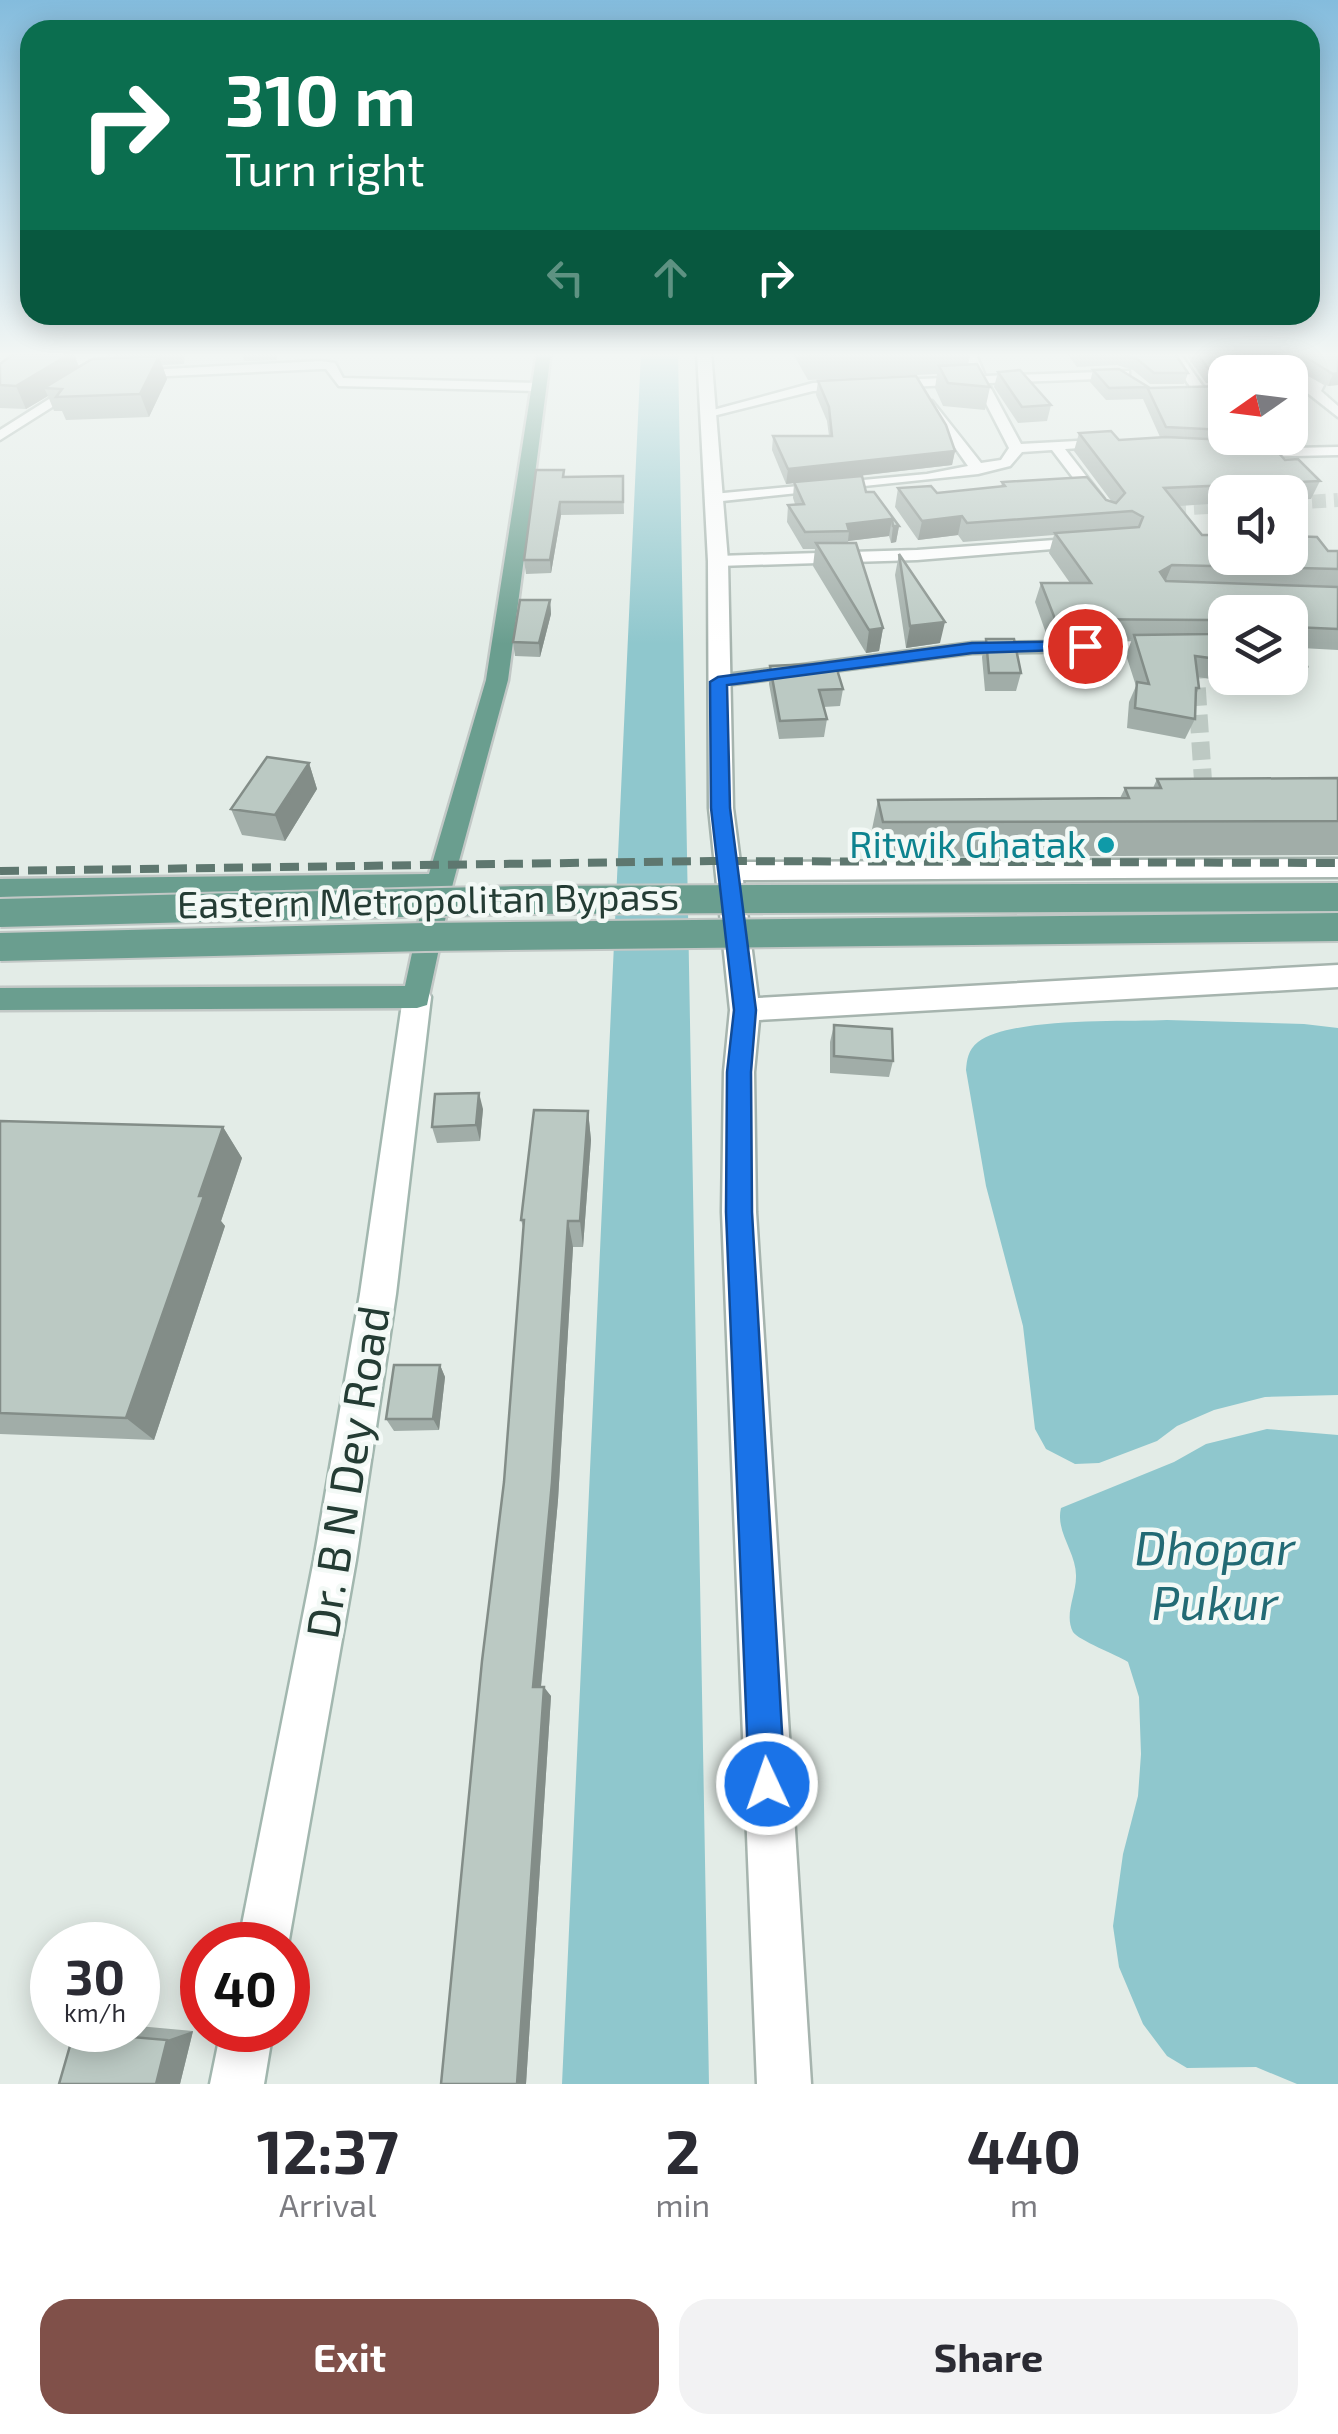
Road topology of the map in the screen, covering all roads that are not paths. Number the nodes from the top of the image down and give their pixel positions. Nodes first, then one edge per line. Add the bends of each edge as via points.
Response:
1 (530, 449) edge
2 (711, 449) edge
3 (963, 449) edge
4 (1016, 449) edge
5 (1059, 449) edge
6 (1338, 451) edge
7 (1308, 452) edge
8 (978, 470) junction
9 (866, 484) junction
10 (713, 498) junction
11 (876, 498) edge
12 (1108, 514) edge
13 (1107, 540) edge
14 (718, 560) junction
15 (1176, 646) edge
16 (718, 682) junction
17 (1338, 868) edge
18 (728, 871) junction
19 (440, 883) junction
20 (0, 888) edge
21 (1338, 897) edge
22 (0, 913) edge
23 (1338, 927) edge
24 (0, 947) edge
25 (1338, 976) edge
26 (416, 996) junction
27 (0, 998) edge
28 (745, 1010) junction
29 (267, 1922) edge
30 (244, 2052) edge
31 (238, 2084) edge
32 (784, 2084) edge

1 - 19 main road via 498,680
2 - 10 street
3 - 8 street
4 - 8 street via 1004,463
5 - 12 street
6 - 7 street
8 - 9 street
9 - 10 street
9 - 11 street
10 - 14 street
13 - 14 street
14 - 16 street
15 - 16 street via 972,648
16 - 18 street
17 - 18 street
18 - 28 street
19 - 20 main road
19 - 26 main road
21 - 22 main road, bridge via 521,900
23 - 24 main road, Eastern Metropolitan Bypass, bridge
25 - 28 street
26 - 27 main road
26 - 29 street, Dr. B N Dey Road via 338,1544
28 - 32 street via 739,1212
30 - 31 street

